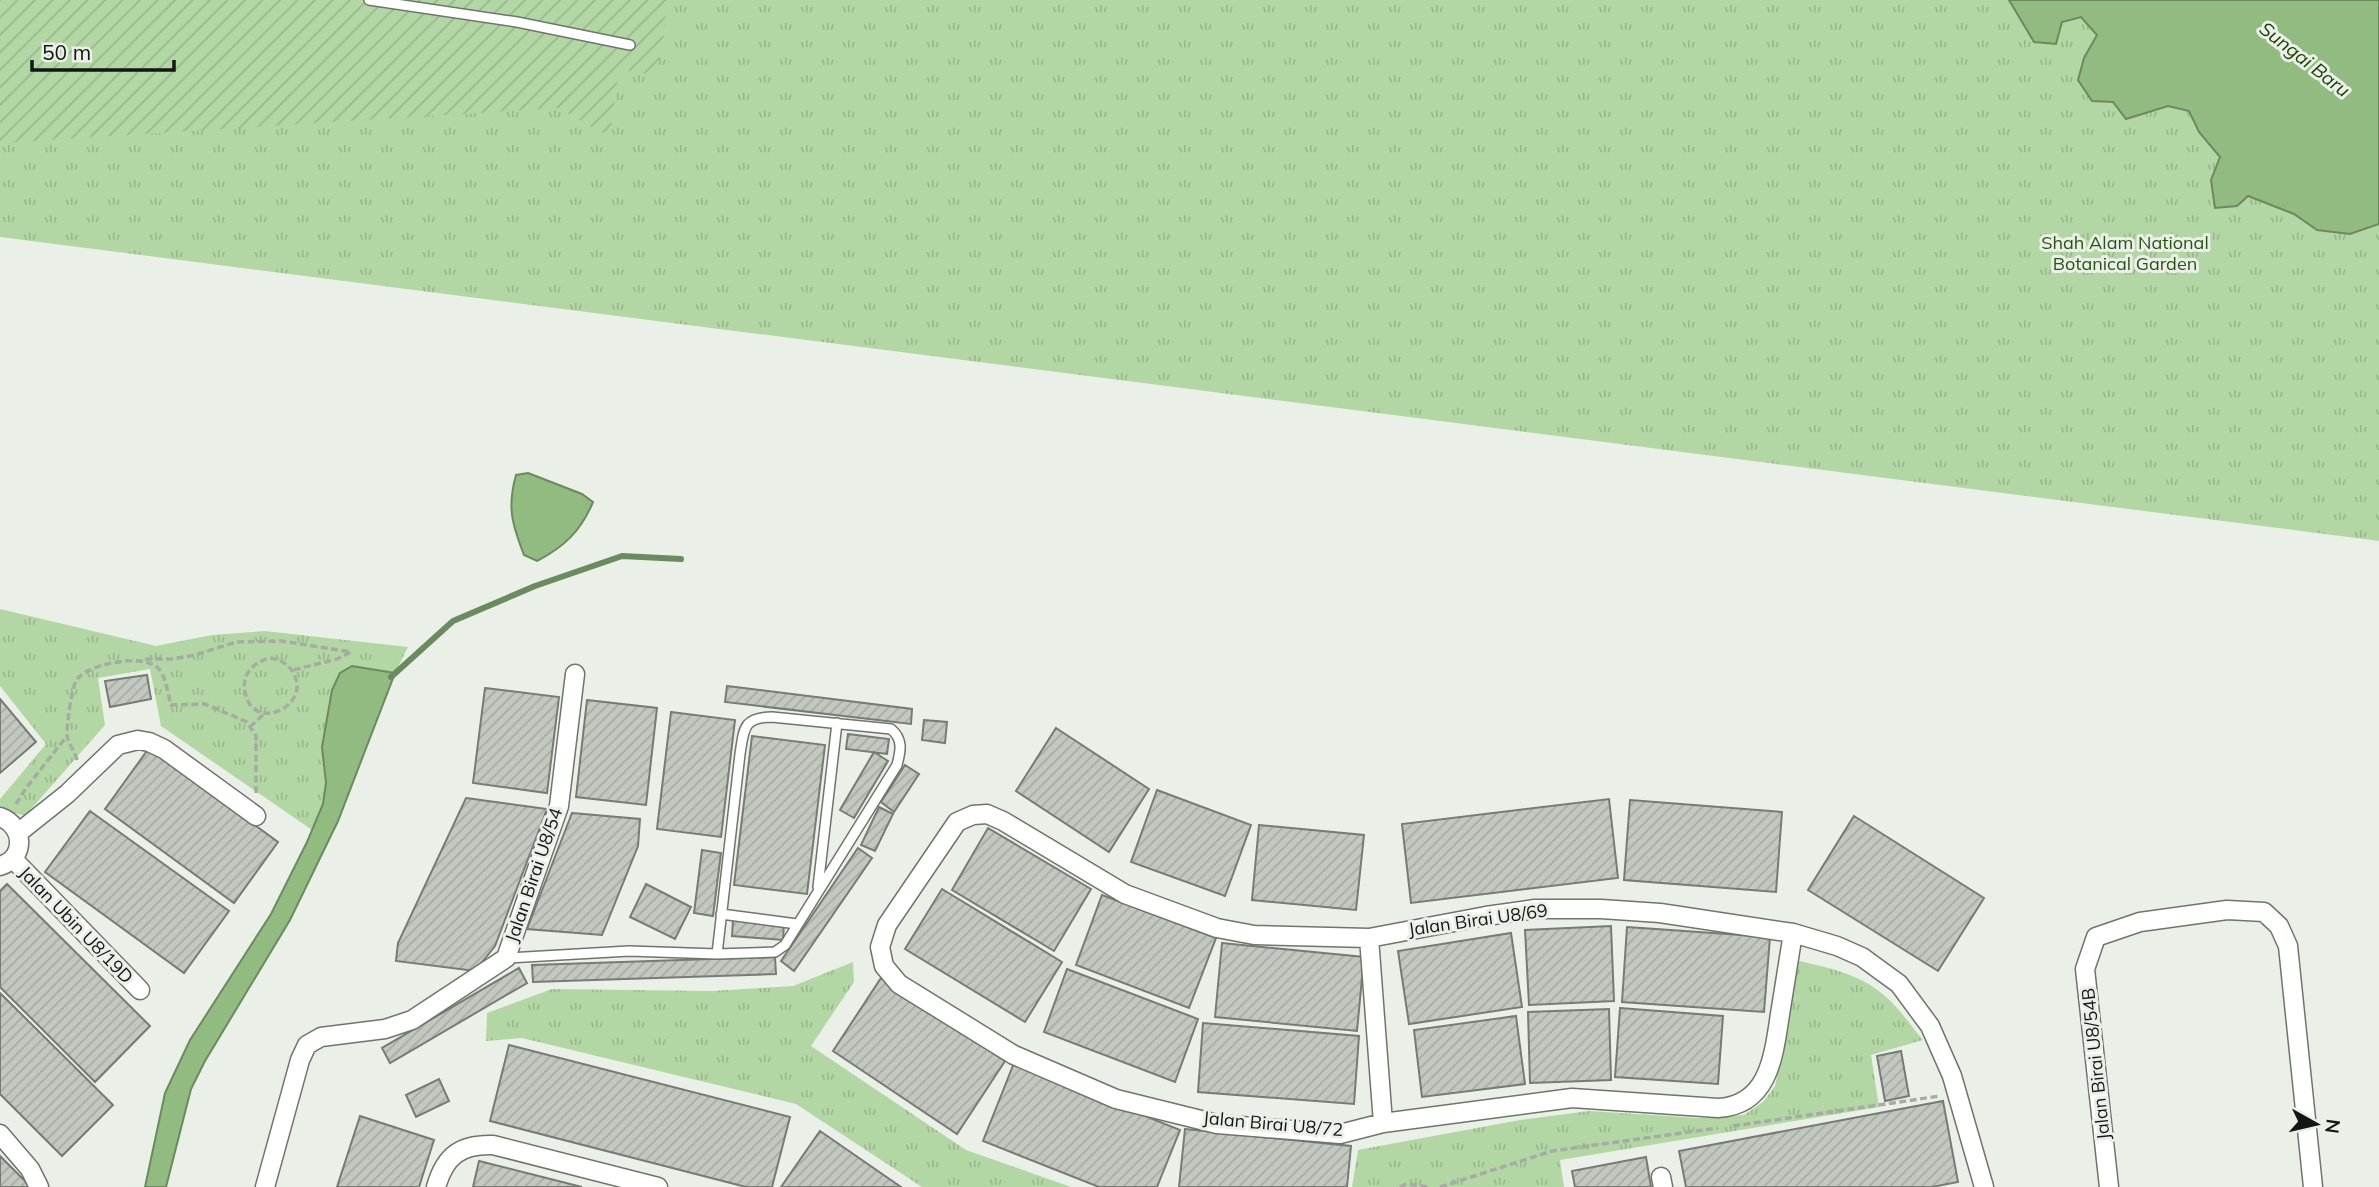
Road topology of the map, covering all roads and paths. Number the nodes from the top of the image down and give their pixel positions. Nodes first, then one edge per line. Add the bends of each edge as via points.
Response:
1 (369, 0) edge
2 (630, 45) dead end
3 (138, 659) junction
4 (293, 670) junction
5 (575, 674) dead end
6 (265, 713) junction
7 (837, 723) junction
8 (250, 727) junction
9 (67, 736) junction
10 (81, 781) junction
11 (256, 816) joint
12 (9, 824) edge
13 (6, 862) edge
14 (920, 876) joint
15 (818, 892) junction
16 (721, 914) junction
17 (797, 924) junction
18 (1793, 933) junction
19 (1369, 938) junction
20 (718, 954) junction
21 (506, 958) junction
22 (140, 990) dead end
23 (1956, 1093) junction
24 (1383, 1123) junction
25 (1732, 1126) dead end
26 (1718, 1128) dead end
27 (0, 1134) edge
28 (39, 1187) edge
29 (265, 1187) edge
30 (436, 1187) edge
31 (658, 1187) edge
32 (1400, 1187) edge
33 (1430, 1187) edge
34 (1440, 1187) edge
35 (1984, 1187) edge
36 (2109, 1187) edge
37 (2313, 1187) edge

1 - 2 lane
3 - 4 path via 172,659 236,642 282,641 351,652
3 - 8 path via 160,669 171,705 205,704
3 - 9 path via 83,672 75,682
4 - 6 path via 297,692 292,701
4 - 6 path via 270,658 249,669 244,677 246,698 252,708
5 - 21 street, Jalan Birai U8/54 via 559,806
6 - 8 path
7 - 15 lane
7 - 15 lane via 891,729 900,739 900,754
7 - 16 lane via 756,717 748,723 743,732
8 - 11 path via 256,736
9 - 10 path
9 - 12 path via 26,788
10 - 11 street via 118,745 128,740 149,742
10 - 12 street
12 - 13 street via 19,849
13 - 22 street, Jalan Ubin U8/19D
14 - 19 street, Jalan Birai U8/69 via 957,822 987,814 1125,894 1217,928 1254,935
14 - 24 street, Jalan Birai U8/72 via 883,935 880,953 884,966 899,984 1014,1055 1116,1099 1217,1124 1340,1133
15 - 17 lane
16 - 17 lane
16 - 20 lane
17 - 20 lane via 785,945 775,952
18 - 19 street, Jalan Birai U8/69 via 1660,913 1570,908 1486,916
18 - 23 street, Jalan Birai U8/69 via 1862,957 1899,985 1930,1026
18 - 24 street, Jalan Birai U8/72 via 1771,1065 1755,1093 1737,1106 1572,1098
19 - 24 street
20 - 21 lane via 629,951
21 - 29 street, Jalan Birai U8/54 via 412,1020 385,1029 321,1037 307,1045
23 - 25 path
23 - 35 street, Jalan Birai U8/69
26 - 34 path via 1552,1151
27 - 28 street
30 - 31 street via 444,1164 476,1144
32 - 33 path
36 - 37 street, Jalan Birai U8/54B via 2085,969 2096,937 2140,922 2227,909 2263,912 2279,926 2288,946

